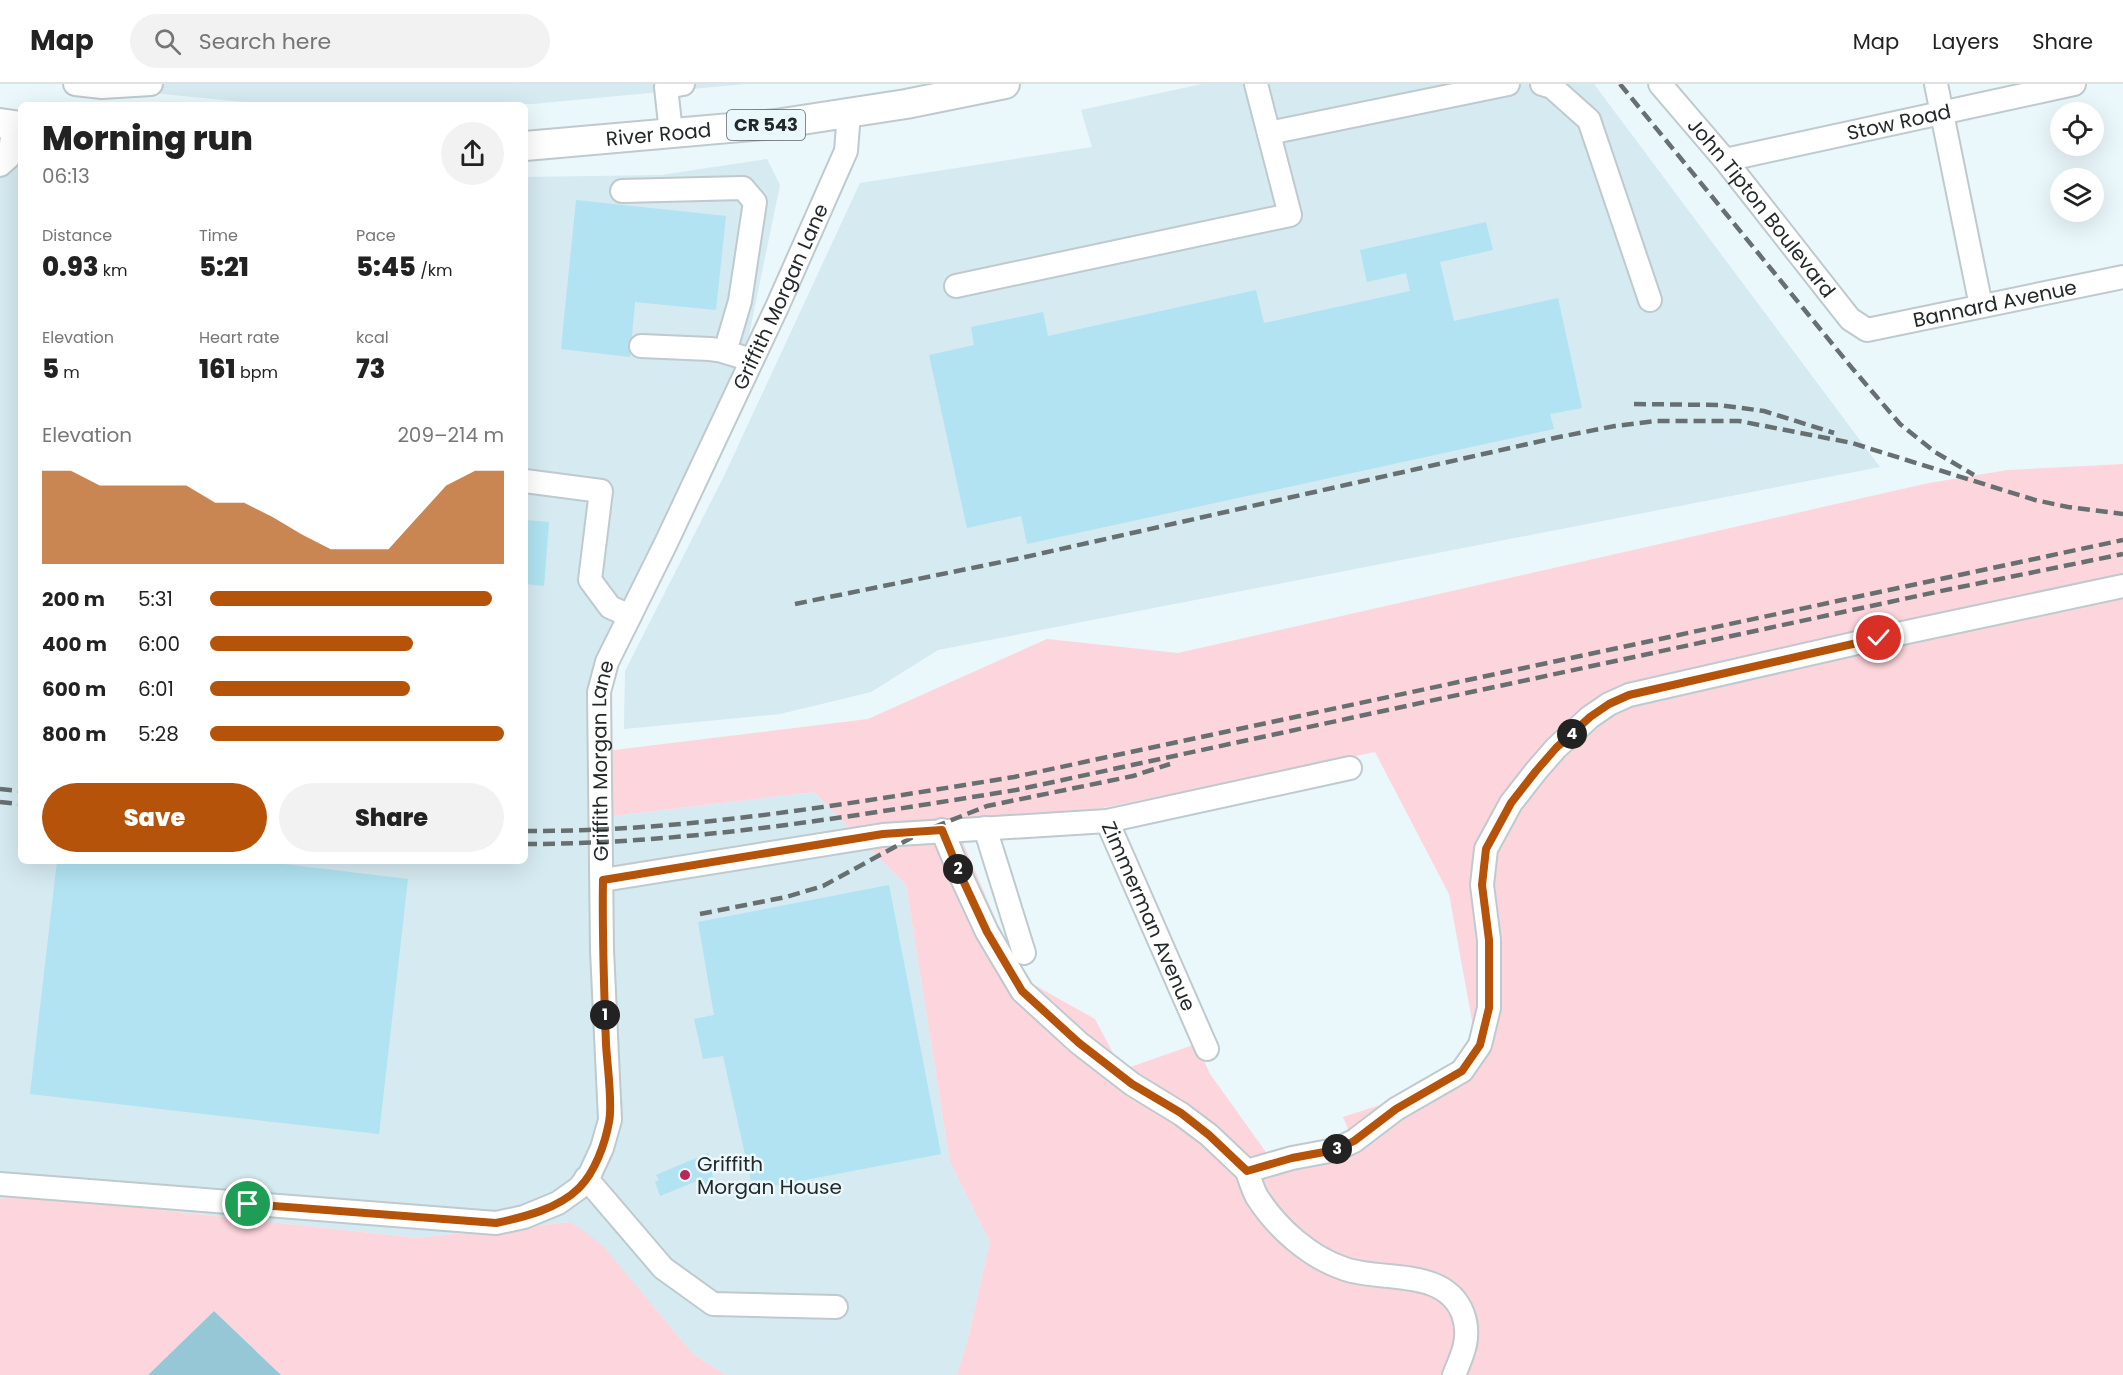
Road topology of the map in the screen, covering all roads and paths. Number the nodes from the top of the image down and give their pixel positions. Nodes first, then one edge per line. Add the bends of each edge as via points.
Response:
1 (75, 84) edge
2 (151, 84) edge
3 (1005, 84) edge
4 (1256, 84) edge
5 (1508, 84) edge
6 (1542, 84) edge
7 (1660, 84) edge
8 (1936, 84) edge
9 (2074, 84) edge
10 (672, 85) edge
11 (849, 113) junction
12 (1943, 114) junction
13 (12, 125) edge
14 (671, 133) junction
15 (1269, 133) junction
16 (528, 146) edge
17 (1725, 160) junction
18 (0, 165) edge
19 (622, 191) dead end
20 (2123, 277) edge
21 (956, 286) dead end
22 (1650, 300) dead end
23 (1981, 306) junction
24 (1867, 330) joint
25 (640, 346) dead end
26 (725, 351) junction
27 (752, 360) junction
28 (528, 481) edge
29 (2123, 586) edge
30 (630, 616) junction
31 (1350, 768) dead end
32 (1107, 821) junction
33 (964, 829) junction
34 (603, 880) junction
35 (1024, 953) dead end
36 (1208, 1049) dead end
37 (1247, 1171) junction
38 (586, 1178) junction
39 (0, 1184) edge
40 (836, 1307) dead end
41 (1454, 1375) edge

1 - 2 street
3 - 11 main road, River Road / CR 543
4 - 15 street
5 - 15 street
6 - 22 street via 1552,87 1588,120
7 - 17 street, John Tipton Boulevard
8 - 12 street
9 - 12 street, Stow Road
10 - 14 street
11 - 14 main road, River Road / CR 543
11 - 27 street, Griffith Morgan Lane via 846,151
12 - 17 street, Stow Road
12 - 23 street
13 - 18 street via 9,157
14 - 16 main road, River Road / CR 543
15 - 21 street via 1290,215
17 - 24 street, John Tipton Boulevard via 1850,319
19 - 26 street via 743,188 755,202 740,301
20 - 23 street, Bannard Avenue
23 - 24 street, Bannard Avenue
25 - 26 street
26 - 27 street
27 - 30 street, Griffith Morgan Lane
28 - 30 street via 602,491 590,580 610,607
29 - 37 street via 1641,692 1609,704 1556,748 1536,771 1511,803 1486,849 1482,885 1489,940 1489,1008 1480,1045 1462,1071 1335,1150
30 - 34 street, Griffith Morgan Lane via 607,662 599,692
31 - 32 street
32 - 33 street, Zimmerman Avenue
32 - 36 street, Zimmerman Avenue
33 - 34 street, Zimmerman Avenue via 883,834
33 - 35 street
33 - 37 street via 961,876 987,932 1022,991 1079,1043 1132,1084 1181,1113
34 - 38 street, Griffith Morgan Lane via 602,950 610,1120 602,1148
37 - 41 street via 1257,1196 1283,1228 1322,1259 1345,1270 1403,1278 1444,1289 1459,1303 1467,1326 1464,1351
38 - 39 street, Griffith Morgan Lane via 558,1203 496,1223
38 - 40 street via 663,1268 713,1304

